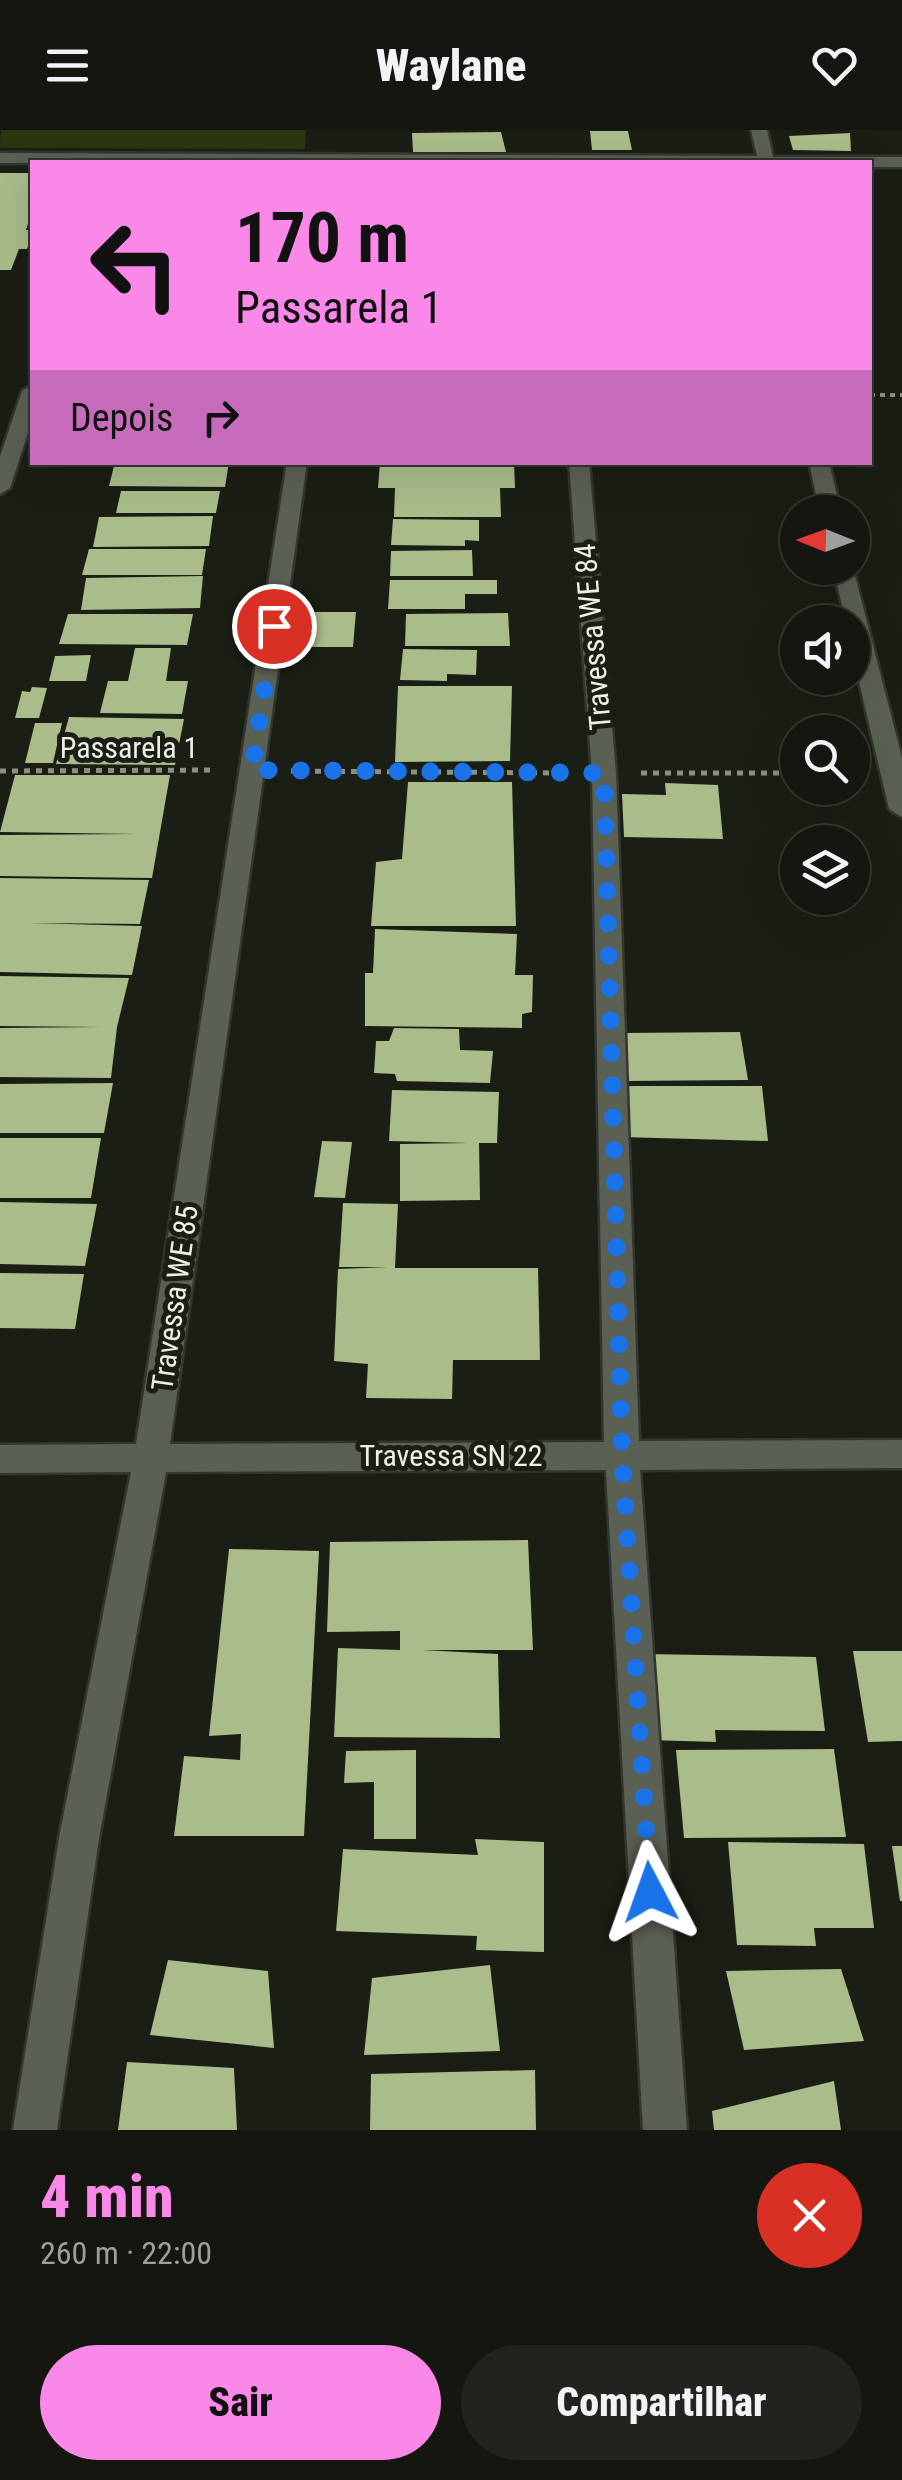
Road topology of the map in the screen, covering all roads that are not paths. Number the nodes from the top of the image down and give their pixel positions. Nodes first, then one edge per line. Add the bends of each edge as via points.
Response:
1 (759, 130) edge
2 (556, 155) edge
3 (0, 158) edge
4 (107, 160) edge
5 (321, 160) edge
6 (706, 160) edge
7 (766, 160) edge
8 (872, 162) edge
9 (902, 162) edge
10 (30, 397) edge
11 (297, 465) edge
12 (579, 465) edge
13 (820, 465) edge
14 (0, 488) edge
15 (827, 495) edge
16 (848, 585) edge
17 (902, 809) edge
18 (902, 1454) edge
19 (622, 1455) junction
20 (151, 1458) junction
21 (0, 1460) edge
22 (36, 2130) edge
23 (665, 2130) edge

1 - 7 street
2 - 5 street
2 - 6 street
3 - 4 street
4 - 5 street
8 - 9 street
10 - 14 street
11 - 20 street, Travessa WE 85
12 - 19 street, Travessa WE 84 via 604,773
13 - 15 street
16 - 17 street
18 - 19 street, Travessa SN 22
19 - 20 street, Travessa SN 22
19 - 23 street, Travessa WE 84
20 - 21 street, Travessa SN 22
20 - 22 street, Travessa WE 85 via 79,1838

